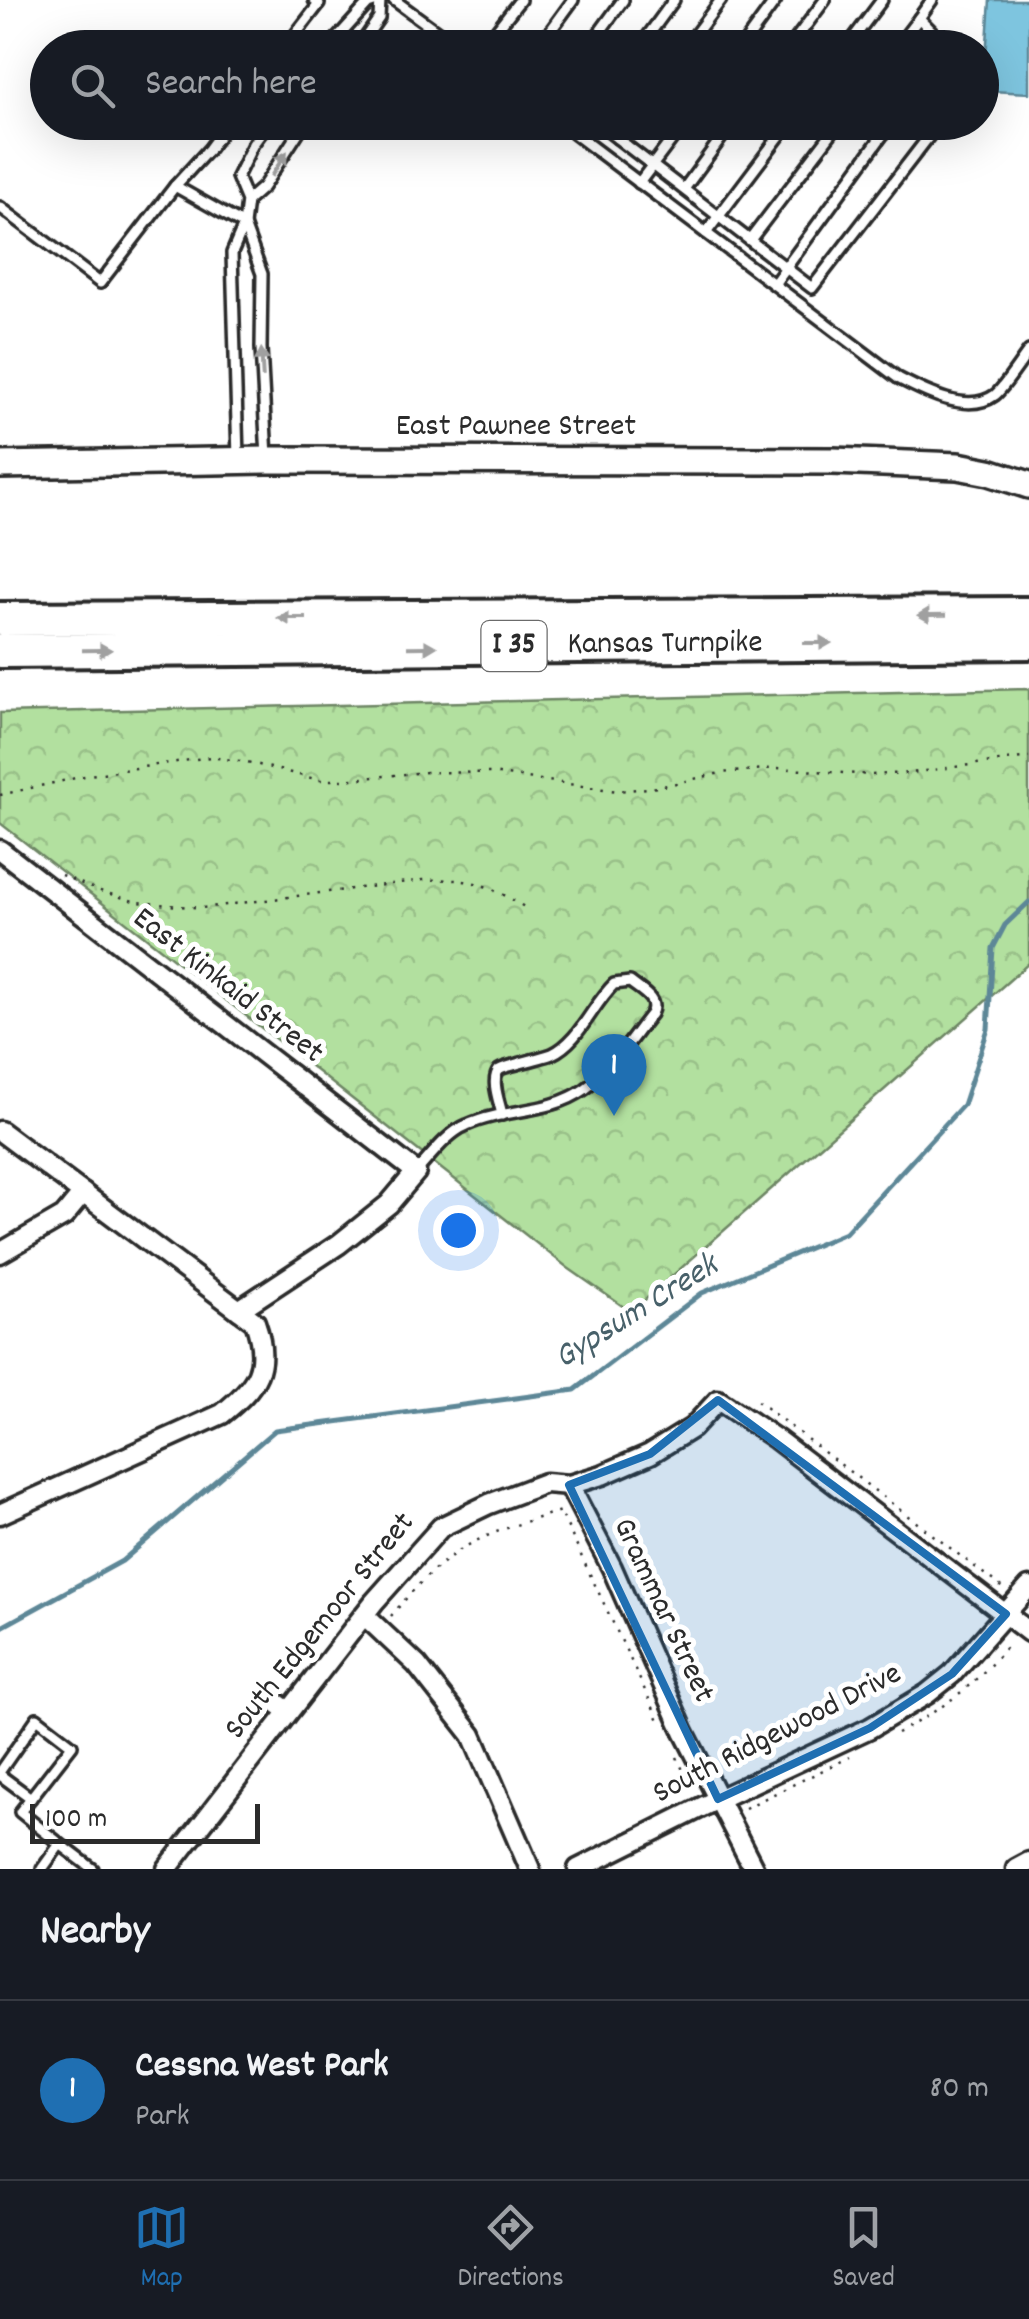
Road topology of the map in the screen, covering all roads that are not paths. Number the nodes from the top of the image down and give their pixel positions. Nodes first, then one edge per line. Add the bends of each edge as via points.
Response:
1 (314, 0) edge
2 (380, 0) edge
3 (394, 0) edge
4 (520, 0) edge
5 (572, 0) edge
6 (623, 0) edge
7 (674, 0) edge
8 (721, 0) edge
9 (776, 0) edge
10 (825, 0) edge
11 (882, 0) edge
12 (932, 0) edge
13 (918, 18) junction
14 (300, 30) edge
15 (344, 30) edge
16 (371, 30) edge
17 (435, 30) edge
18 (497, 30) edge
19 (551, 30) edge
20 (601, 30) edge
21 (652, 30) edge
22 (698, 30) edge
23 (754, 30) edge
24 (802, 30) edge
25 (860, 30) edge
26 (909, 30) edge
27 (930, 30) edge
28 (216, 140) edge
29 (256, 140) edge
30 (296, 140) edge
31 (582, 140) edge
32 (620, 140) edge
33 (672, 140) edge
34 (720, 140) edge
35 (776, 140) edge
36 (826, 140) edge
37 (879, 140) edge
38 (926, 140) edge
39 (652, 166) junction
40 (639, 183) junction
41 (176, 186) junction
42 (684, 189) junction
43 (247, 201) junction
44 (0, 207) edge
45 (719, 216) junction
46 (244, 224) junction
47 (706, 233) junction
48 (750, 240) junction
49 (786, 268) junction
50 (774, 284) junction
51 (1029, 351) edge
52 (238, 460) junction
53 (267, 460) junction
54 (0, 465) edge
55 (1029, 486) edge
56 (1029, 614) edge
57 (0, 619) edge
58 (1029, 642) edge
59 (0, 651) edge
60 (0, 850) edge
61 (502, 1115) junction
62 (0, 1131) edge
63 (416, 1172) junction
64 (83, 1193) junction
65 (0, 1253) edge
66 (239, 1310) junction
67 (569, 1485) junction
68 (0, 1514) edge
69 (1018, 1600) edge
70 (369, 1608) junction
71 (1029, 1632) edge
72 (270, 1698) dead end
73 (288, 1712) junction
74 (0, 1773) edge
75 (30, 1798) junction
76 (718, 1799) junction
77 (60, 1844) junction
78 (1029, 1862) edge
79 (42, 1869) edge
80 (94, 1869) edge
81 (166, 1869) edge
82 (530, 1869) edge
83 (578, 1869) edge
84 (754, 1869) edge
85 (1016, 1869) edge

1 - 14 lane via 319,4
2 - 15 lane
2 - 16 lane
3 - 17 lane
4 - 18 lane
5 - 19 lane
6 - 20 lane
7 - 21 lane
8 - 22 lane
9 - 23 lane
10 - 24 lane
11 - 25 lane
12 - 13 lane
13 - 26 lane
13 - 27 lane
28 - 41 lane
29 - 43 lane via 236,177
43 -> 30 lane
31 - 40 lane
32 - 39 lane
33 - 39 lane
34 - 42 lane
35 - 45 lane
36 - 48 lane
37 - 49 lane
38 - 49 lane via 812,288
39 - 40 lane
39 - 42 lane
40 - 47 lane
41 - 44 lane via 100,283
41 - 46 lane
42 - 45 lane
43 - 46 lane
45 - 47 lane
45 - 48 lane
46 - 52 lane via 232,253
53 -> 46 lane via 262,274
47 - 50 lane
48 - 49 lane
49 - 50 lane
50 - 51 lane via 930,395 976,402 995,395
52 - 53 main road, East Pawnee Street
52 - 54 main road, East Pawnee Street
53 - 55 main road, East Pawnee Street via 924,464 989,472
56 -> 57 highway, Kansas Turnpike / I 35
59 -> 58 highway, Kansas Turnpike / I 35
60 - 63 street, East Kinkaid Street
61 - 61 lane via 546,1107 584,1090 652,1014 653,1000 630,982 614,984 555,1052 501,1068 495,1082
61 - 63 lane via 464,1126
62 - 64 street
63 - 66 street via 390,1204 339,1244
64 - 65 street via 64,1216
64 - 66 street
66 - 68 street via 254,1322 263,1356 260,1374 243,1398 222,1414
67 - 69 street, South Edgemoor Street via 650,1454 692,1428 718,1400
67 - 70 street, South Edgemoor Street via 545,1483 441,1527
67 - 76 street, Grammar Street
69 - 71 street
69 - 76 street, South Ridgewood Drive via 928,1694
70 - 73 street, South Edgemoor Street
70 - 82 street via 472,1735
72 - 73 street
73 - 81 street, South Edgemoor Street
74 - 75 lane
74 - 75 lane via 37,1718 72,1744
75 - 77 lane via 20,1812
76 - 83 street, South Ridgewood Drive
76 - 84 street, Grammar Street
77 - 79 lane
77 - 80 lane
78 - 85 street

